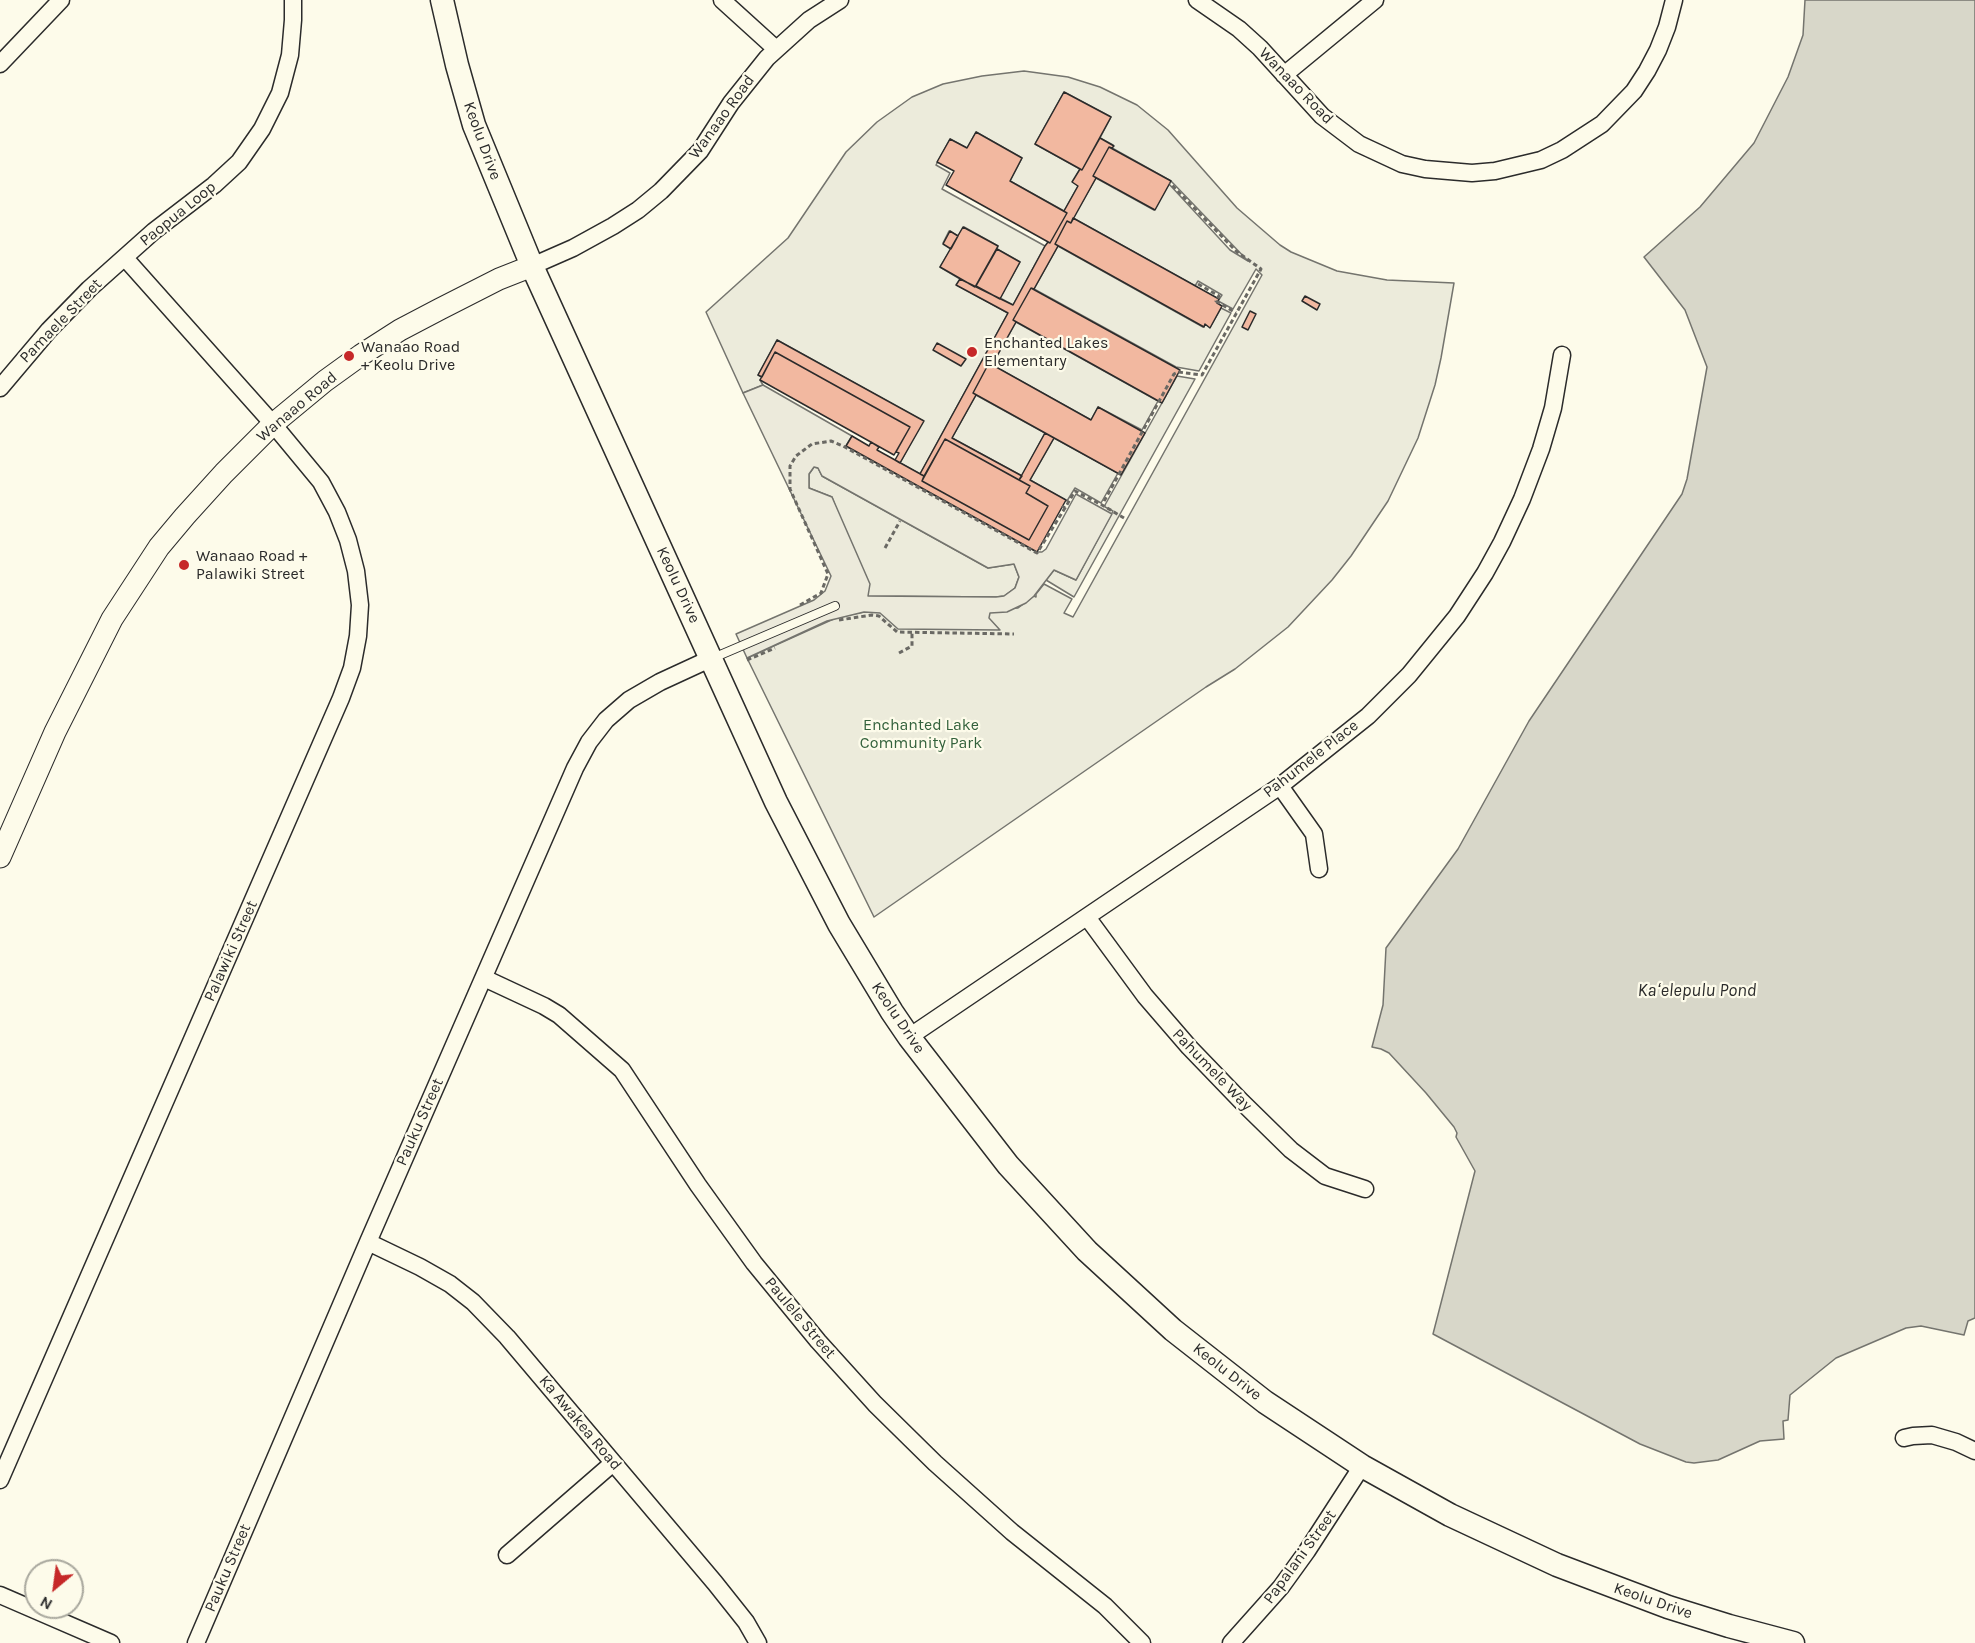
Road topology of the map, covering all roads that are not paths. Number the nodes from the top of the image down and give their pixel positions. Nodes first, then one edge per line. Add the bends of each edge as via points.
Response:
1 (61, 0) edge
2 (292, 0) edge
3 (442, 0) edge
4 (722, 0) edge
5 (840, 0) edge
6 (1197, 0) edge
7 (1375, 0) edge
8 (1674, 0) edge
9 (776, 49) junction
10 (0, 63) edge
11 (1284, 75) junction
12 (125, 258) junction
13 (532, 266) junction
14 (1562, 356) dead end
15 (0, 388) edge
16 (273, 424) junction
17 (835, 606) dead end
18 (712, 658) junction
19 (1280, 786) junction
20 (0, 857) edge
21 (1319, 869) dead end
22 (1087, 917) junction
23 (484, 978) junction
24 (909, 1038) junction
25 (1365, 1189) dead end
26 (368, 1242) junction
27 (1904, 1438) dead end
28 (1975, 1450) edge
29 (613, 1463) junction
30 (1362, 1466) junction
31 (0, 1479) edge
32 (507, 1555) dead end
33 (0, 1595) edge
34 (111, 1643) edge
35 (196, 1643) edge
36 (758, 1643) edge
37 (1142, 1643) edge
38 (1231, 1643) edge
39 (1793, 1643) edge

1 - 10 street
2 - 12 street, Paopua Loop via 290,56 280,93 262,129 239,162
3 - 13 main road, Keolu Drive via 474,125
4 - 9 street
5 - 9 street, Wanaao Road
6 - 11 street, Wanaao Road via 1239,29
7 - 11 street
8 - 11 street, Wanaao Road via 1658,50 1641,81 1619,108 1563,150 1496,171 1460,173 1425,169 1380,155 1322,116
9 - 13 street, Wanaao Road via 747,80 700,151 661,191 613,226
12 - 15 street, Pamaele Street via 49,330
12 - 16 street, Paopua Loop
13 - 16 street, Wanaao Road via 399,330 325,381
13 - 18 main road, Keolu Drive
14 - 19 street, Pahumele Place via 1553,408 1522,499 1485,573 1457,616 1410,675 1368,716
16 - 20 street, Wanaao Road via 185,516 137,578 76,689
16 - 31 street, Palawiki Street via 321,482 348,540 360,604 352,668
17 - 18 lane
18 - 23 street, Pauku Street via 629,700 589,742
18 - 24 main road, Keolu Drive via 810,869
19 - 21 street via 1314,834
19 - 22 street, Pahumele Place
22 - 24 street, Pahumele Place
22 - 25 street, Pahumele Way via 1145,996 1189,1047 1291,1150 1325,1176
23 - 26 street, Pauku Street
23 - 37 street, Paulele Street via 559,1015 622,1070 754,1263 875,1404 952,1479 1105,1606
24 - 30 main road, Keolu Drive via 1008,1165 1121,1283 1218,1366
26 - 29 street, Ka Awakea Road via 430,1272 473,1302
26 - 35 street, Pauku Street
27 - 28 street via 1932,1435
29 - 32 street
29 - 36 street, Ka Awakea Road via 715,1582
30 - 38 street, Papalani Street via 1281,1587
30 - 39 main road, Keolu Drive via 1458,1519 1557,1565 1668,1606
33 - 34 street

